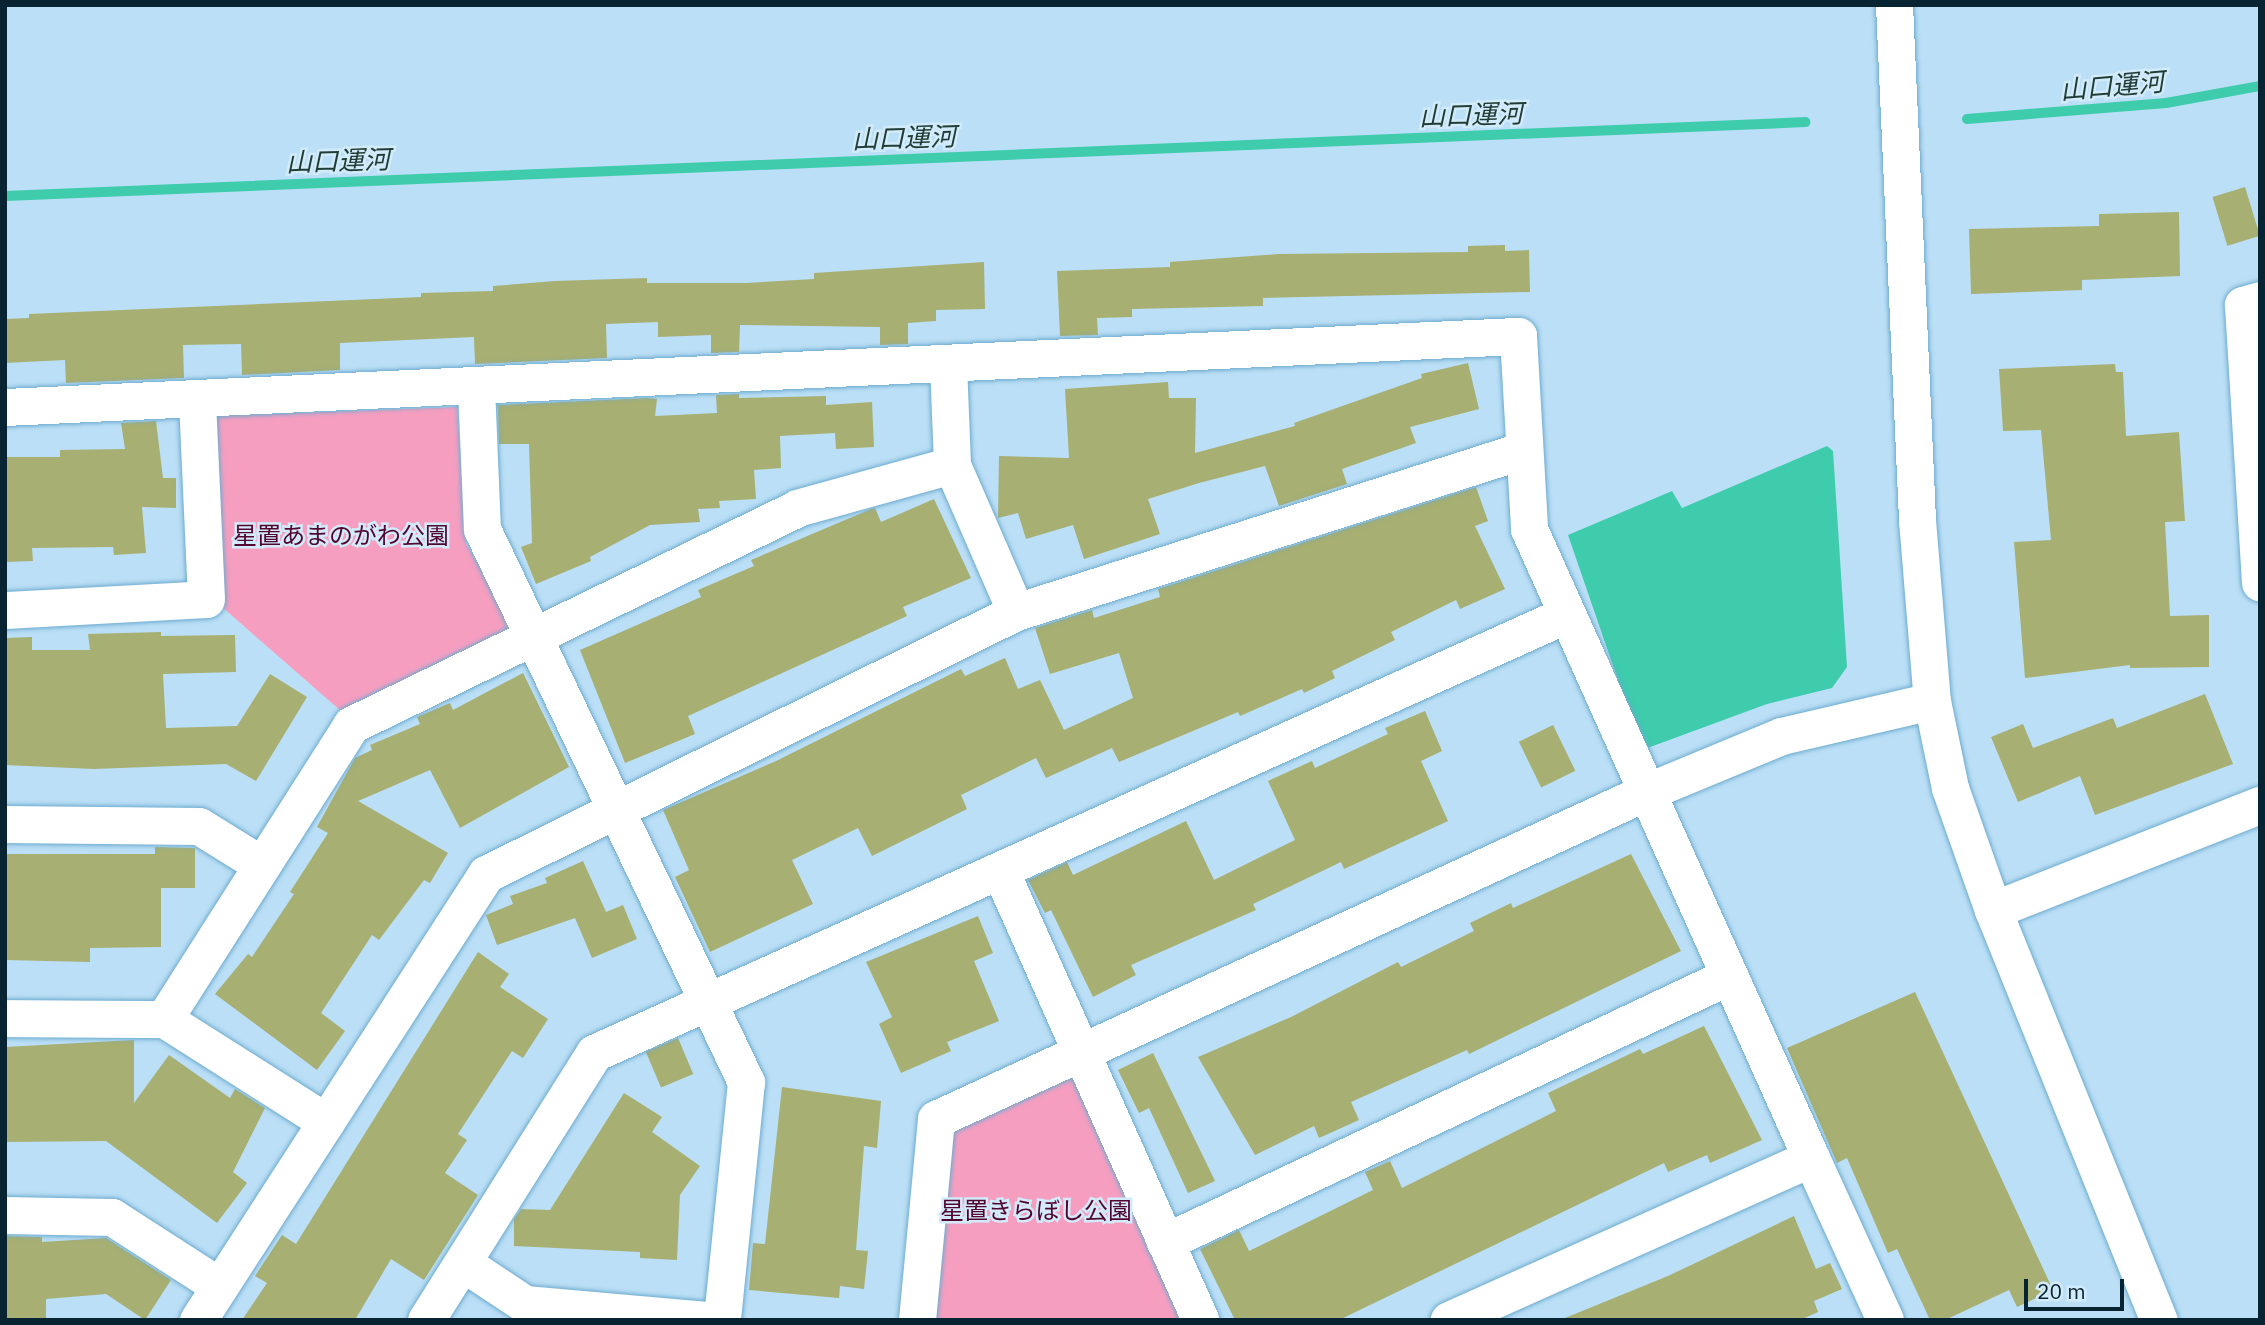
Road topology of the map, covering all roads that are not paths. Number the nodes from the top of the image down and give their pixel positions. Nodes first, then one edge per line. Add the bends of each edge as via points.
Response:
1 (1894, 5) edge
2 (2260, 300) edge
3 (948, 364) junction
4 (475, 387) junction
5 (197, 399) junction
6 (5, 407) edge
7 (1524, 450) junction
8 (952, 465) junction
9 (2259, 563) edge
10 (5, 610) edge
11 (1016, 612) junction
12 (1567, 614) junction
13 (533, 637) junction
14 (1932, 701) junction
15 (1646, 792) junction
16 (2260, 805) edge
17 (615, 808) junction
18 (5, 824) edge
19 (262, 865) junction
20 (1000, 870) junction
21 (1993, 910) junction
22 (1729, 976) junction
23 (708, 1003) junction
24 (5, 1018) edge
25 (164, 1019) junction
26 (1082, 1052) junction
27 (326, 1122) junction
28 (1811, 1158) junction
29 (5, 1215) edge
30 (1165, 1242) junction
31 (463, 1263) junction
32 (219, 1286) junction
33 (1880, 1318) edge
34 (198, 1320) edge
35 (426, 1320) edge
36 (709, 1320) edge
37 (722, 1320) edge
38 (917, 1320) edge
39 (1200, 1320) edge
40 (1449, 1320) edge
41 (2159, 1320) edge

1 - 14 street via 1917,520
2 - 9 street via 2243,305
3 - 4 street
3 - 7 street via 1518,336
3 - 8 street
4 - 5 street
4 - 13 street via 482,529
5 - 6 street
5 - 10 street via 206,599
7 - 11 street
7 - 12 street via 1529,529
8 - 11 street
8 - 13 street via 797,508
11 - 17 street
12 - 15 street
12 - 20 street
13 - 17 street
13 - 19 street via 351,725
14 - 15 street via 1781,736
14 - 21 street via 1950,788
15 - 22 street
15 - 26 street
16 - 21 street
17 - 23 street
17 - 27 street via 486,874
18 - 19 street via 199,826
19 - 25 street
20 - 23 street
20 - 26 street
21 - 41 street
22 - 28 street
22 - 30 street
23 - 31 street via 594,1053
23 - 37 street via 746,1082
24 - 25 street
25 - 27 street
26 - 30 street
26 - 38 street via 936,1119
27 - 32 street
28 - 33 street
28 - 40 street
29 - 32 street via 112,1217
30 - 39 street
31 - 35 street
31 - 36 street via 524,1304
32 - 34 street

